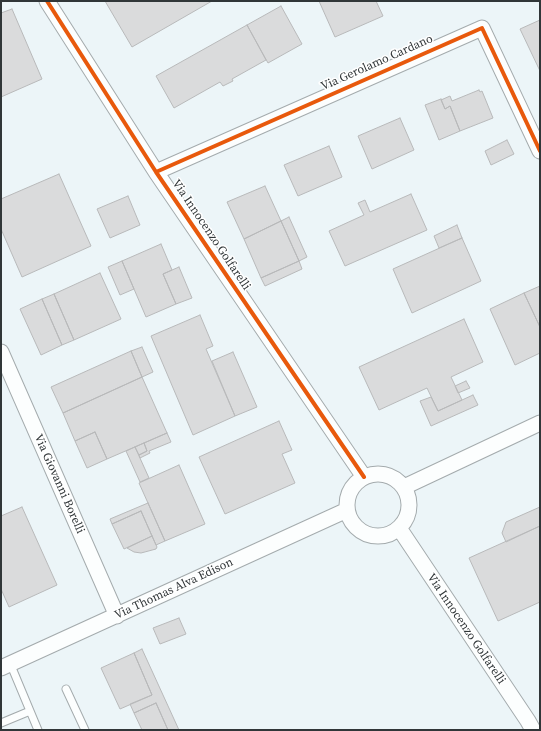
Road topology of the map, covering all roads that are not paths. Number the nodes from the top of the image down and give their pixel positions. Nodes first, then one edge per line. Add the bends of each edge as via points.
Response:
1 (47, 1) edge
2 (540, 151) edge
3 (156, 172) junction
4 (1, 352) edge
5 (540, 423) edge
6 (364, 477) junction
7 (404, 487) junction
8 (347, 510) junction
9 (399, 528) junction
10 (117, 616) junction
11 (6, 666) edge
12 (66, 689) dead end
13 (30, 711) junction
14 (1, 723) edge
15 (38, 730) edge
16 (86, 730) edge
17 (533, 730) edge

1 - 3 street, Via Innocenzo Golfarelli
2 - 3 street, Via Gerolamo Cardano via 482,28
3 - 6 street, Via Innocenzo Golfarelli
4 - 10 street, Via Giovanni Borelli
5 - 7 street
6 - 7 street via 372,474 390,476
6 - 8 street via 350,490
7 - 9 street via 409,500 408,513 405,522
8 - 9 street via 350,519 363,533 382,536 391,534
8 - 10 street, Via Thomas Alva Edison
9 - 17 street, Via Innocenzo Golfarelli
10 - 11 street, Via Thomas Alva Edison
11 - 13 lane
12 - 16 lane
13 - 14 lane
13 - 15 lane

